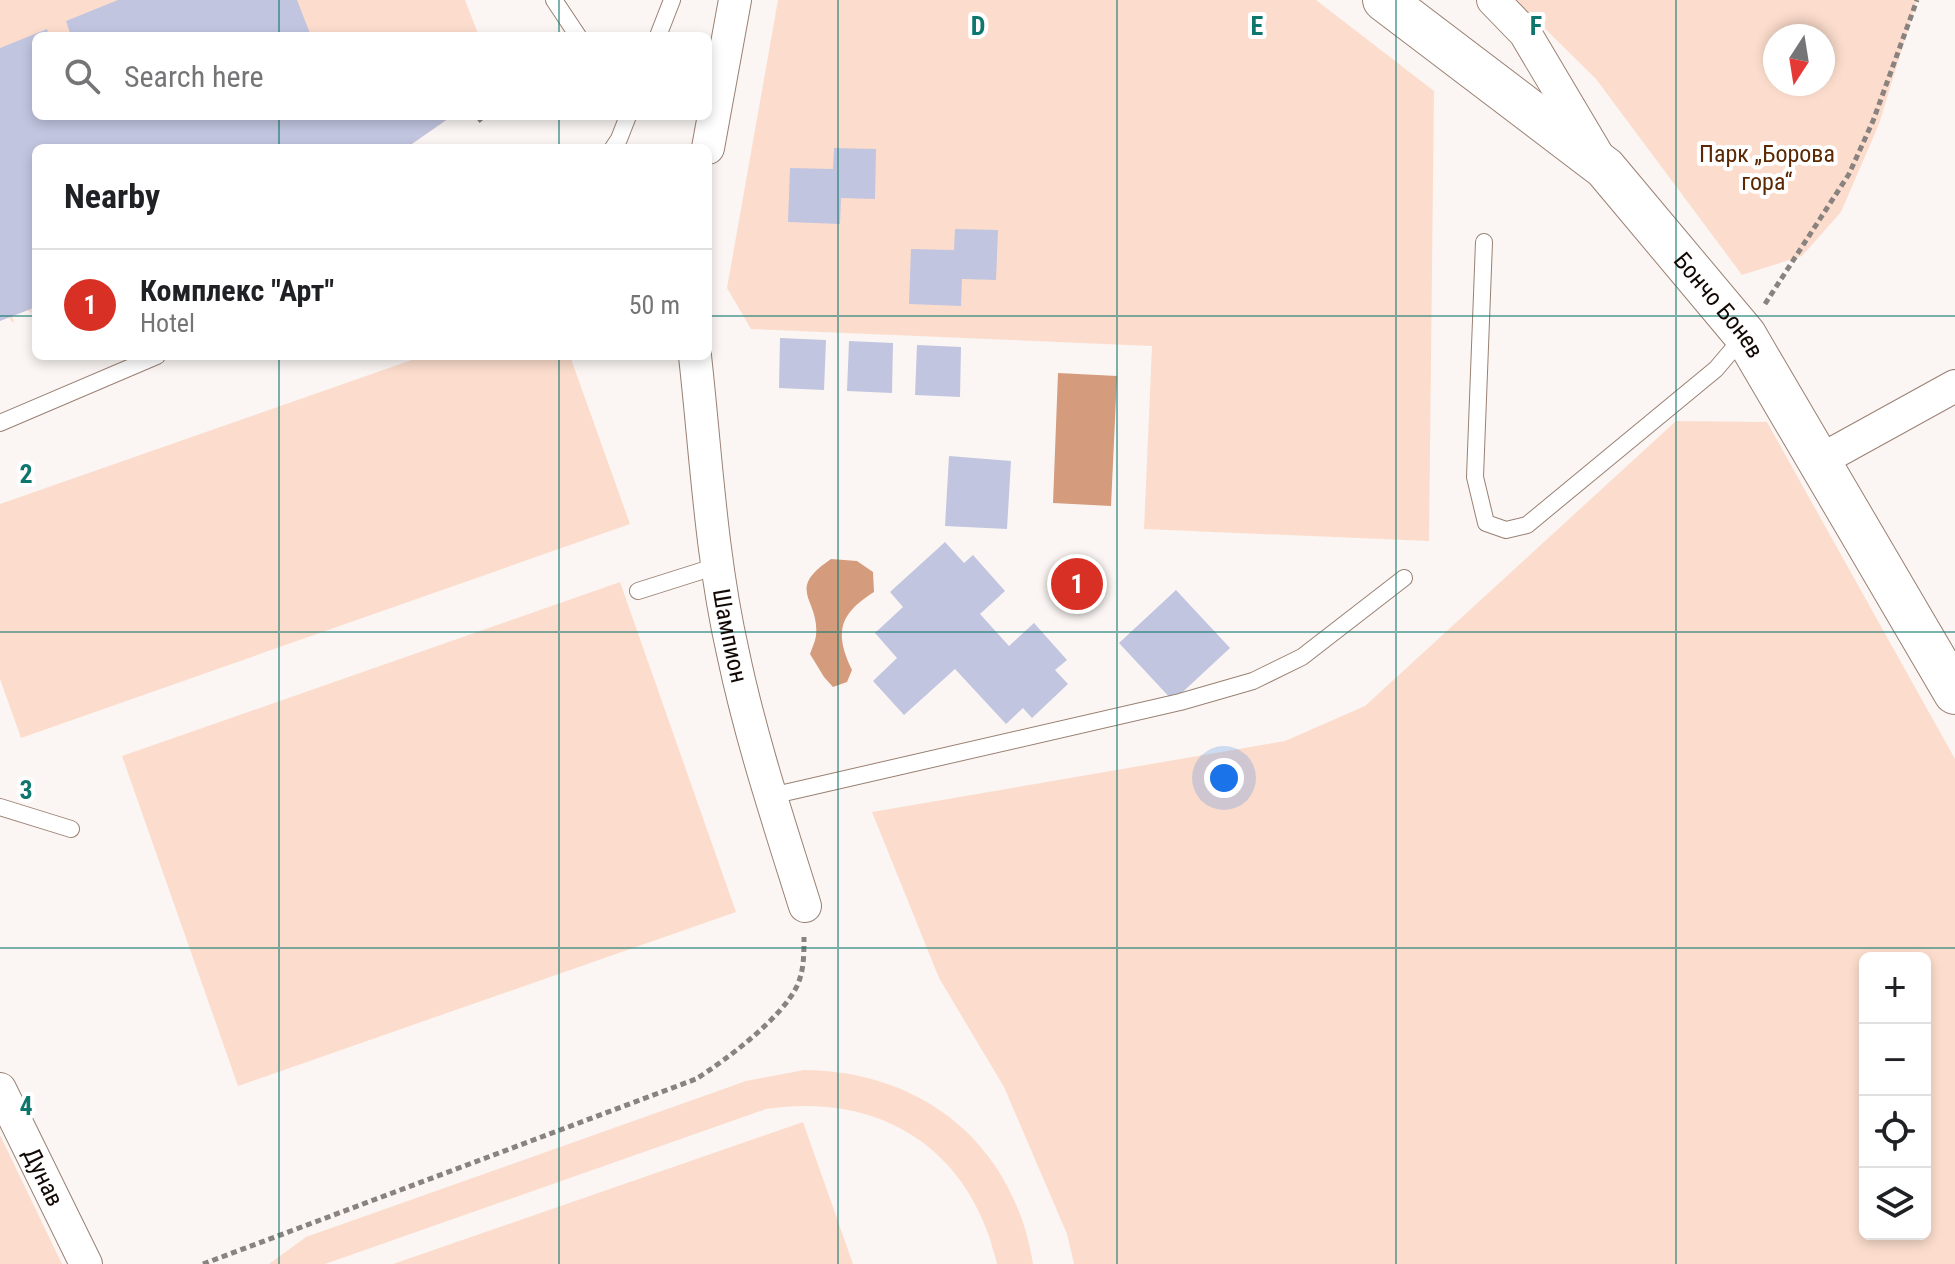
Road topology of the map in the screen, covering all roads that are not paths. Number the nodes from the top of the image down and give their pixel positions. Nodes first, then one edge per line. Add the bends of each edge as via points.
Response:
1 (554, 0) edge
2 (672, 0) edge
3 (735, 0) edge
4 (1384, 0) edge
5 (1493, 0) edge
6 (575, 32) edge
7 (660, 32) edge
8 (626, 120) edge
9 (616, 144) edge
10 (709, 144) edge
11 (1605, 168) junction
12 (1484, 242) dead end
13 (1745, 335) junction
14 (148, 360) edge
15 (695, 360) edge
16 (1955, 386) edge
17 (0, 423) edge
18 (1819, 461) junction
19 (717, 566) junction
20 (1404, 578) dead end
21 (638, 591) dead end
22 (1955, 693) edge
23 (771, 796) junction
24 (0, 807) edge
25 (71, 829) dead end
26 (805, 906) road end
27 (0, 1089) edge
28 (86, 1264) edge

1 - 6 lane
2 - 7 lane
3 - 10 street
4 - 11 street, Бончо Бонев
5 - 11 street via 1525,33
8 - 9 lane
11 - 13 street, Бончо Бонев
12 - 13 lane via 1475,477 1482,516 1492,527 1527,525 1716,369
13 - 18 street, Бончо Бонев
14 - 17 lane
15 - 19 street, Шампион
16 - 18 street
18 - 22 street, Бончо Бонев
19 - 21 lane
19 - 23 street, Шампион via 733,654
20 - 23 lane via 1302,657 1253,681
23 - 26 street, Шампион
24 - 25 lane
27 - 28 street, Дунав

